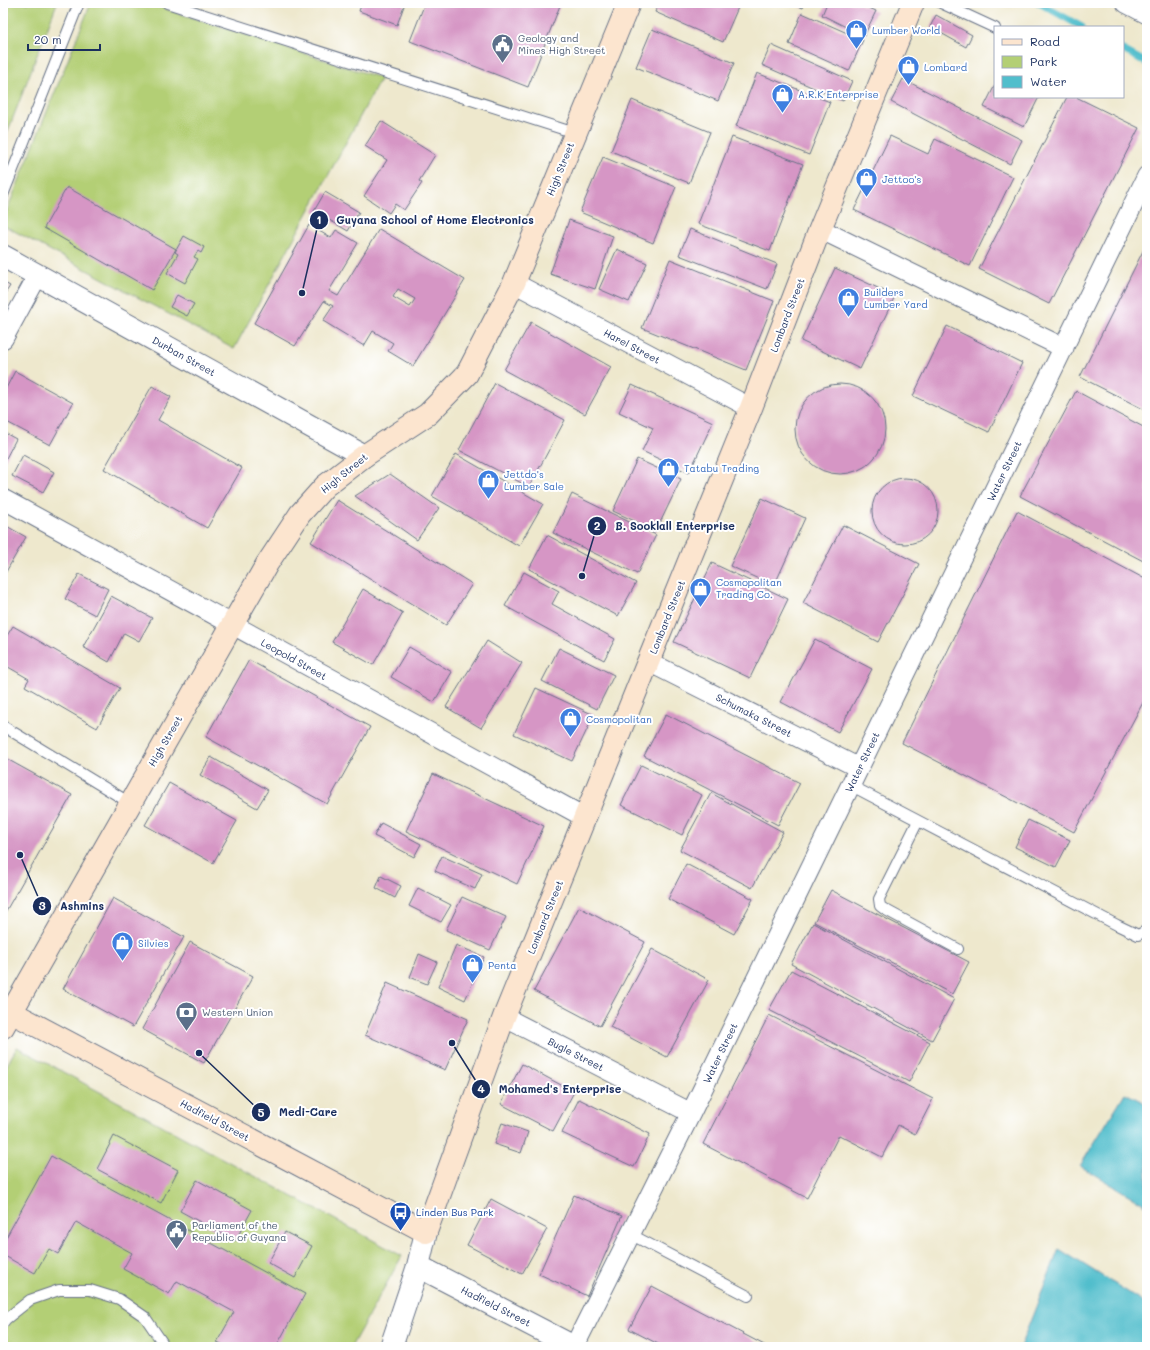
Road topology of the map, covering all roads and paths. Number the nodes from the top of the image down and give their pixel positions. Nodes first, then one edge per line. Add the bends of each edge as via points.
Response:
1 (79, 3) edge
2 (167, 3) edge
3 (629, 3) edge
4 (913, 3) edge
5 (941, 3) edge
6 (1126, 3) edge
7 (1147, 14) edge
8 (994, 28) edge
9 (575, 133) junction
10 (1147, 176) edge
11 (3, 195) edge
12 (820, 229) junction
13 (3, 256) edge
14 (38, 275) junction
15 (514, 283) junction
16 (3, 339) edge
17 (1064, 348) junction
18 (751, 408) junction
19 (364, 456) junction
20 (3, 499) edge
21 (232, 624) junction
22 (649, 662) junction
23 (3, 726) edge
24 (858, 768) junction
25 (850, 785) junction
26 (130, 802) junction
27 (586, 818) junction
28 (918, 821) junction
29 (1147, 930) edge
30 (958, 949) dead end
31 (6, 1015) edge
32 (504, 1018) junction
33 (691, 1113) junction
34 (426, 1232) junction
35 (630, 1234) junction
36 (418, 1266) junction
37 (748, 1296) dead end
38 (3, 1323) edge
39 (164, 1347) edge
40 (391, 1347) edge
41 (574, 1347) edge

1 - 11 lane
2 - 9 lane
3 - 9 main road, High Street
4 - 12 main road, Lombard Street
5 - 8 lane
6 - 7 street
9 - 15 main road, High Street
10 - 17 street, Water Street
12 - 17 street
12 - 18 main road, Lombard Street
13 - 14 street, Durban Street
14 - 16 street
14 - 19 street, Durban Street
15 - 18 street, Harel Street
15 - 19 main road, High Street via 467,374 428,414
17 - 24 street, Water Street
18 - 22 main road, Lombard Street
19 - 21 main road, High Street via 325,486 300,514
20 - 21 street, Leopold Street
21 - 26 main road, High Street
21 - 27 street, Leopold Street
22 - 24 street, Schumaka Street
22 - 27 main road, Lombard Street
23 - 26 lane
24 - 25 street, Water Street
25 - 28 lane
25 - 33 street, Water Street
26 - 31 main road, High Street
27 - 32 main road, Lombard Street
28 - 29 lane via 1138,935
28 - 30 lane via 880,899 880,906
31 - 34 main road, Hadfield Street
32 - 33 street, Bugle Street
32 - 34 main road, Lombard Street
33 - 35 street, Water Street
34 - 36 street
35 - 37 lane
35 - 41 street, Water Street
36 - 40 street
36 - 41 street, Hadfield Street
38 - 39 lane via 30,1300 59,1290 90,1290 119,1299 145,1317

